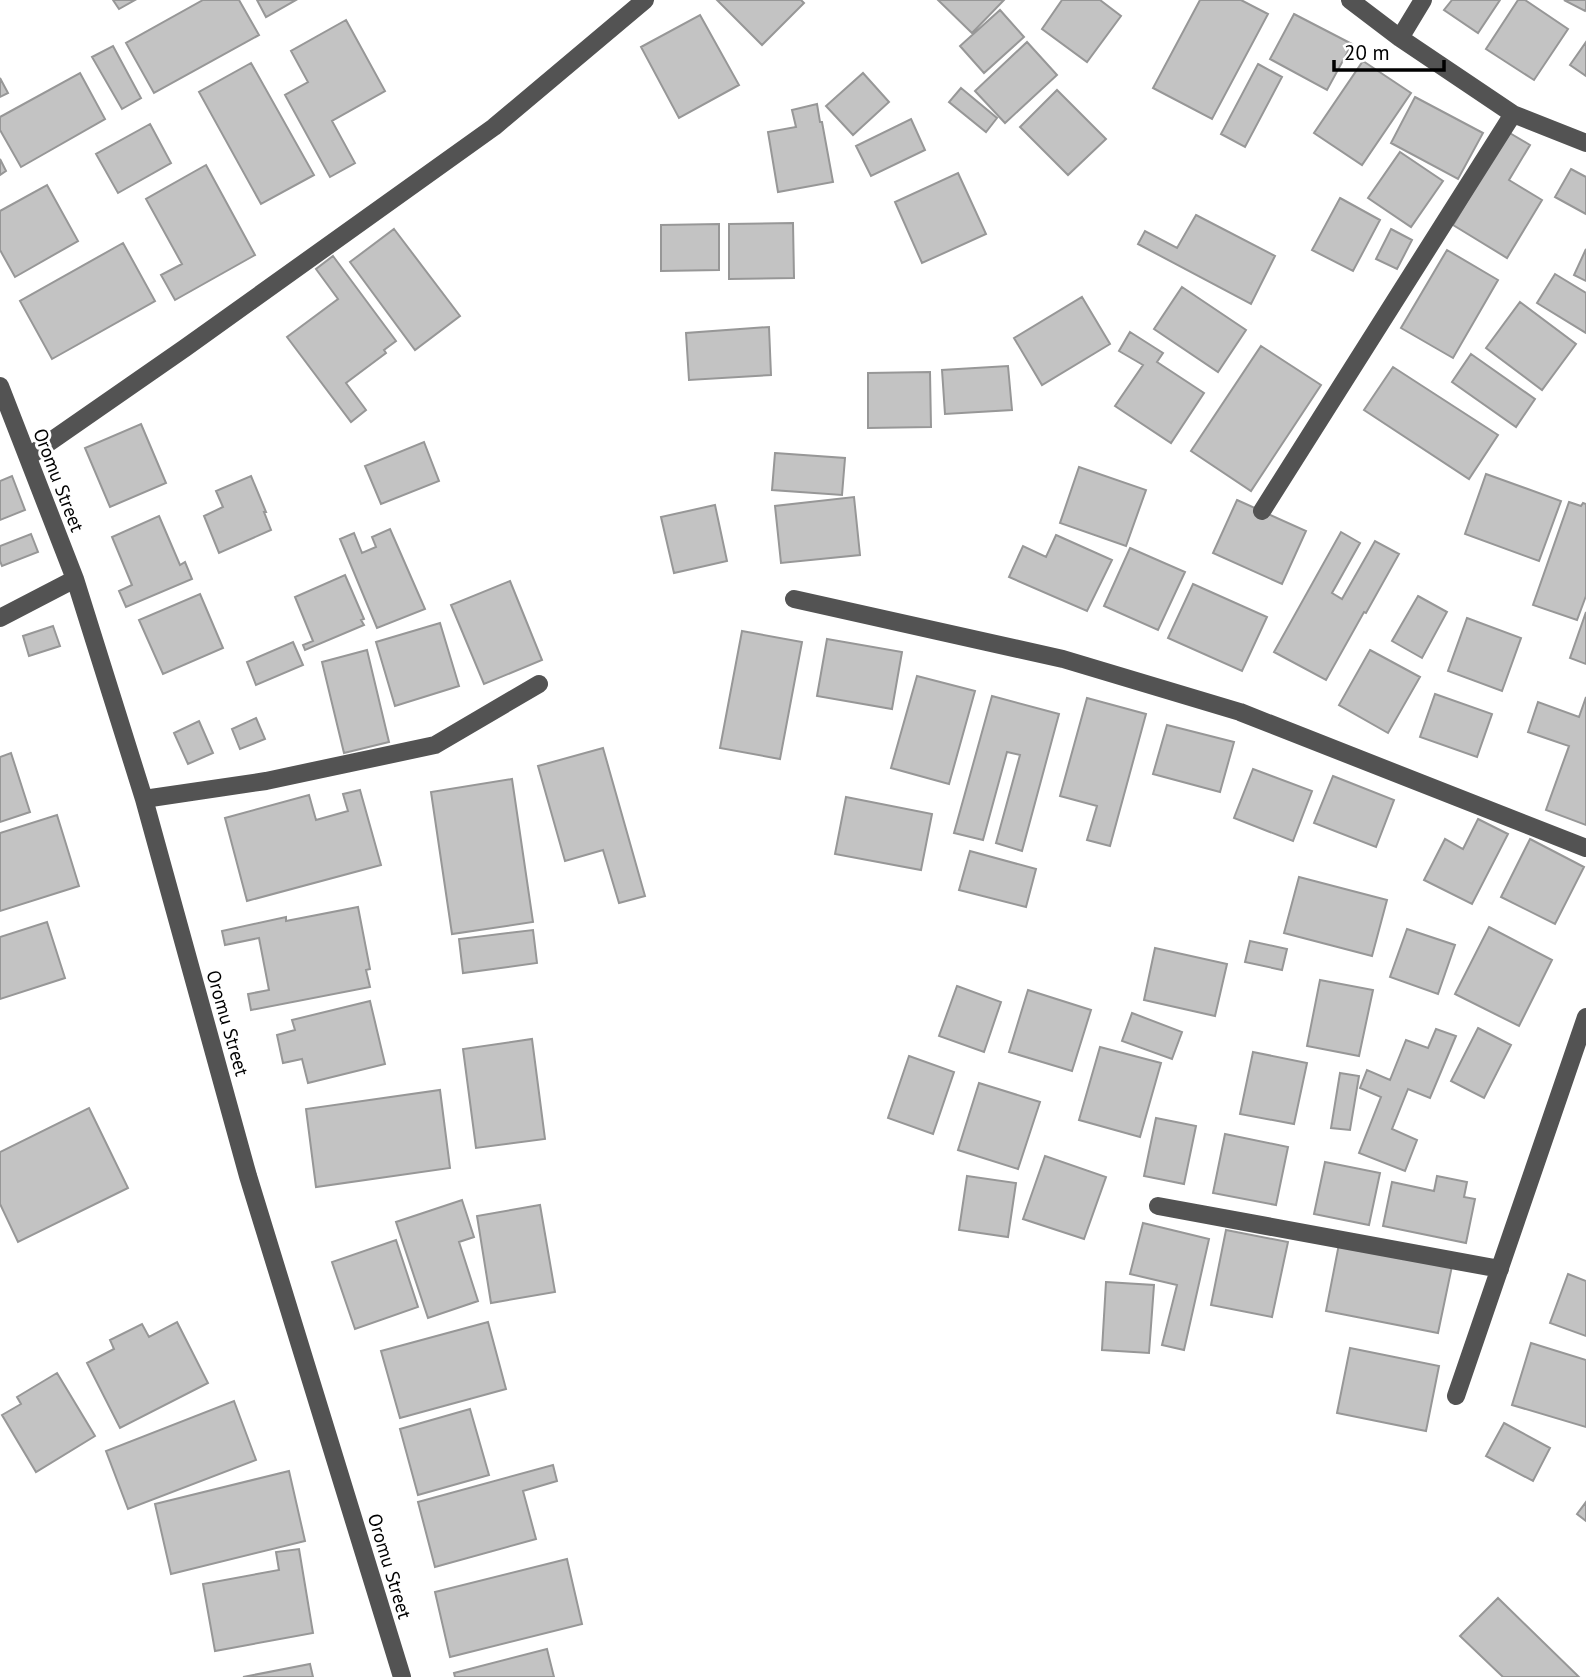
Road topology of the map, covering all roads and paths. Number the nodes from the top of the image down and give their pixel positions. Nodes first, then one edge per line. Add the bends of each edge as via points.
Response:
1 (645, 0) edge
2 (1350, 0) edge
3 (1423, 0) edge
4 (1400, 38) junction
5 (1513, 114) junction
6 (1586, 143) edge
7 (0, 386) edge
8 (28, 457) junction
9 (1262, 511) dead end
10 (75, 579) junction
11 (793, 599) dead end
12 (0, 618) edge
13 (539, 684) dead end
14 (144, 799) junction
15 (1586, 848) edge
16 (1586, 1017) edge
17 (1158, 1206) dead end
18 (1500, 1269) junction
19 (1455, 1396) dead end
20 (402, 1677) edge

1 - 8 street via 494,127
2 - 4 street
3 - 4 street
4 - 5 street
5 - 6 street
5 - 9 street
7 - 8 street, Oromu Street
8 - 10 street, Oromu Street
10 - 12 street
10 - 14 street, Oromu Street
11 - 15 street via 1063,659 1240,712
13 - 14 street via 435,745 266,781
14 - 20 street, Oromu Street via 248,1175
16 - 18 street
17 - 18 street
18 - 19 street

